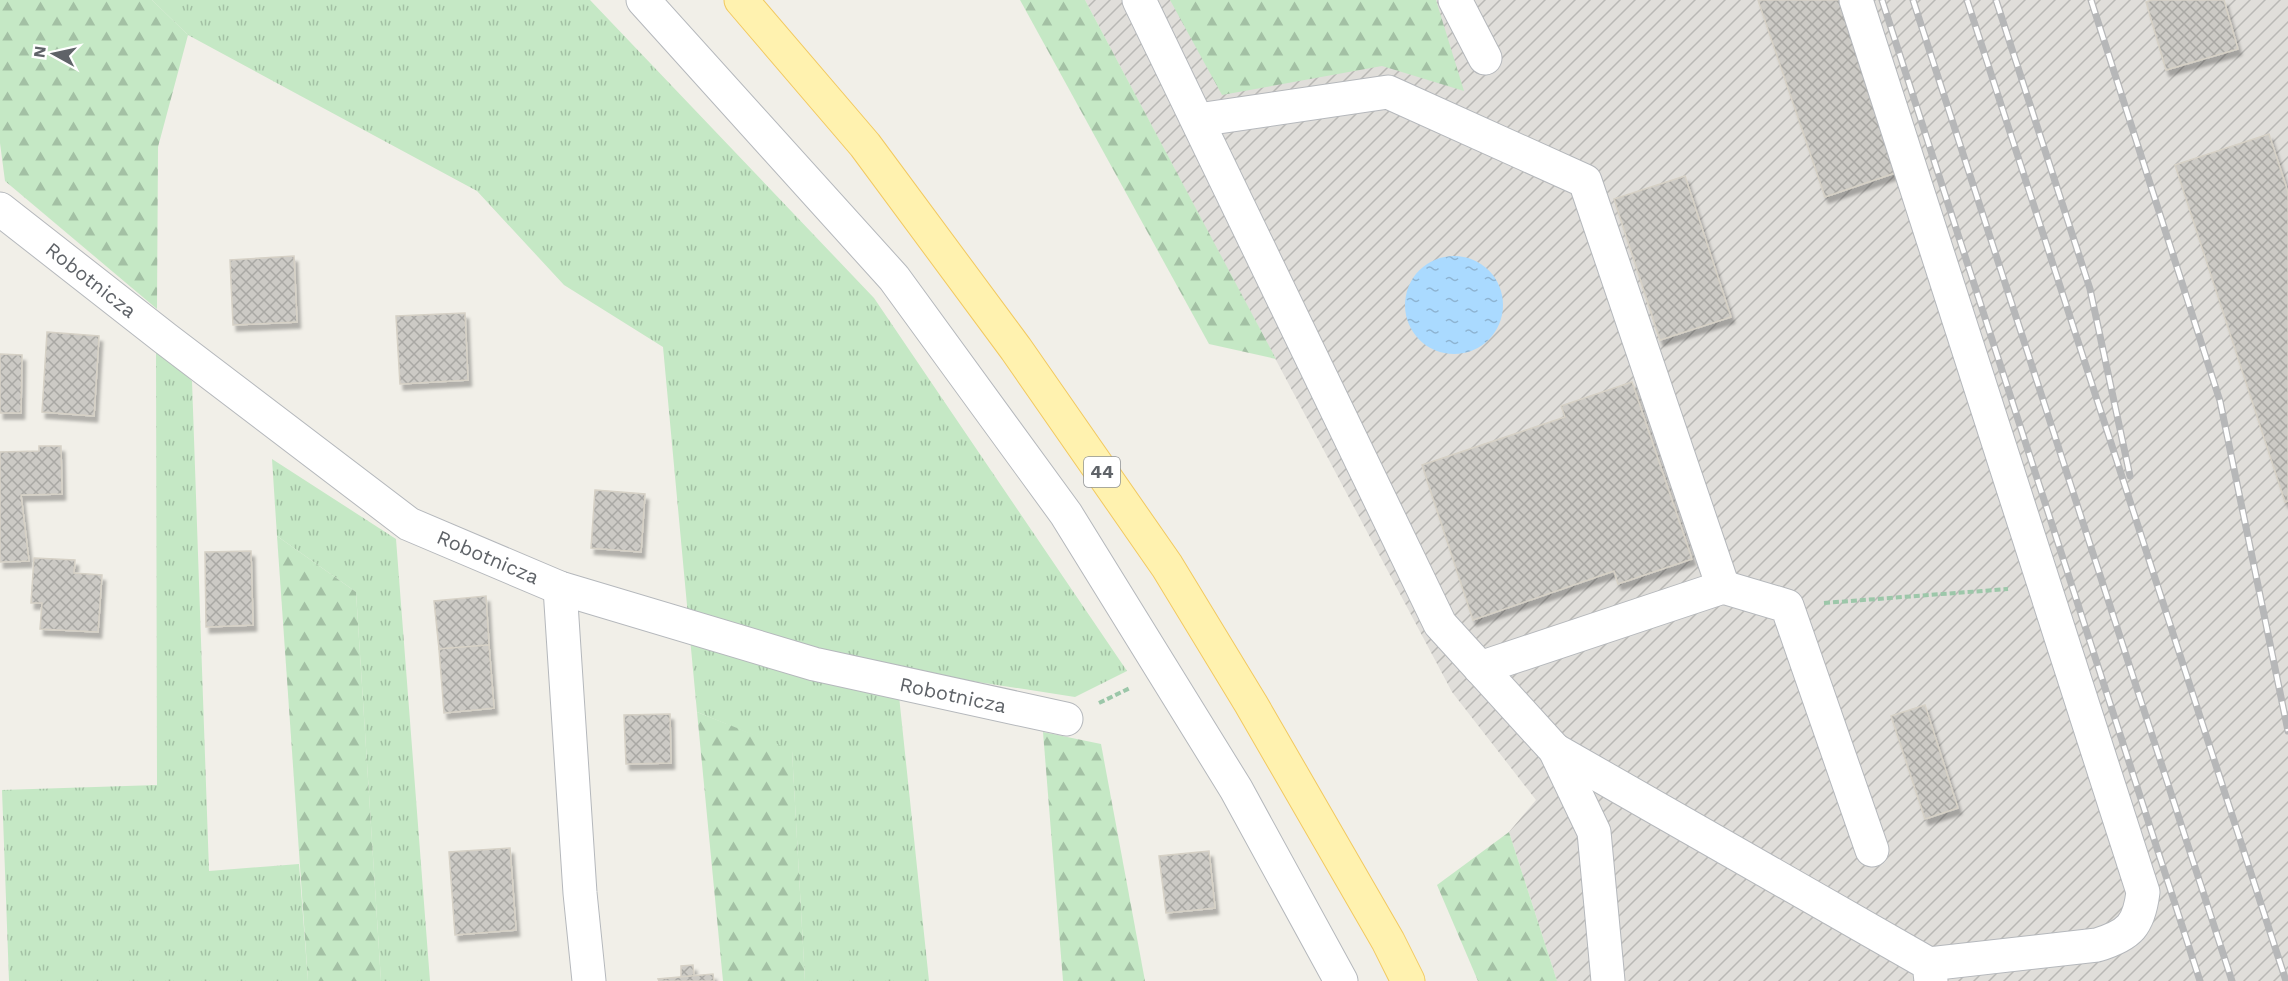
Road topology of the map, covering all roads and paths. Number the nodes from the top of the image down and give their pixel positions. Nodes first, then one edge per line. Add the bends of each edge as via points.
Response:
1 (643, 0) edge
2 (741, 0) edge
3 (1139, 0) edge
4 (1455, 0) edge
5 (1856, 0) edge
6 (1485, 58) dead end
7 (1197, 120) junction
8 (0, 208) edge
9 (2045, 586) junction
10 (1723, 587) junction
11 (560, 588) junction
12 (1787, 606) junction
13 (1480, 668) junction
14 (1162, 672) junction
15 (1066, 719) joint
16 (1555, 750) junction
17 (1872, 850) dead end
18 (1930, 972) edge
19 (589, 981) edge
20 (1341, 981) edge
21 (1408, 981) edge
22 (1608, 981) edge

1 - 14 street via 894,278 1066,514
2 - 21 main road, 44 via 865,145 1016,349 1160,557 1257,714
3 - 7 street
4 - 6 street
5 - 9 street
7 - 10 street via 1388,92 1585,182
7 - 13 street via 1440,624
8 - 11 street, Robotnicza via 409,524
9 - 12 path
9 - 18 street via 2144,892 2141,911 2133,926 2118,939
10 - 12 street
10 - 13 street
11 - 15 street, Robotnicza via 814,664
11 - 19 street
12 - 17 street
13 - 16 street
14 - 15 path
14 - 20 street via 1236,789
16 - 18 street
16 - 22 street via 1594,832

